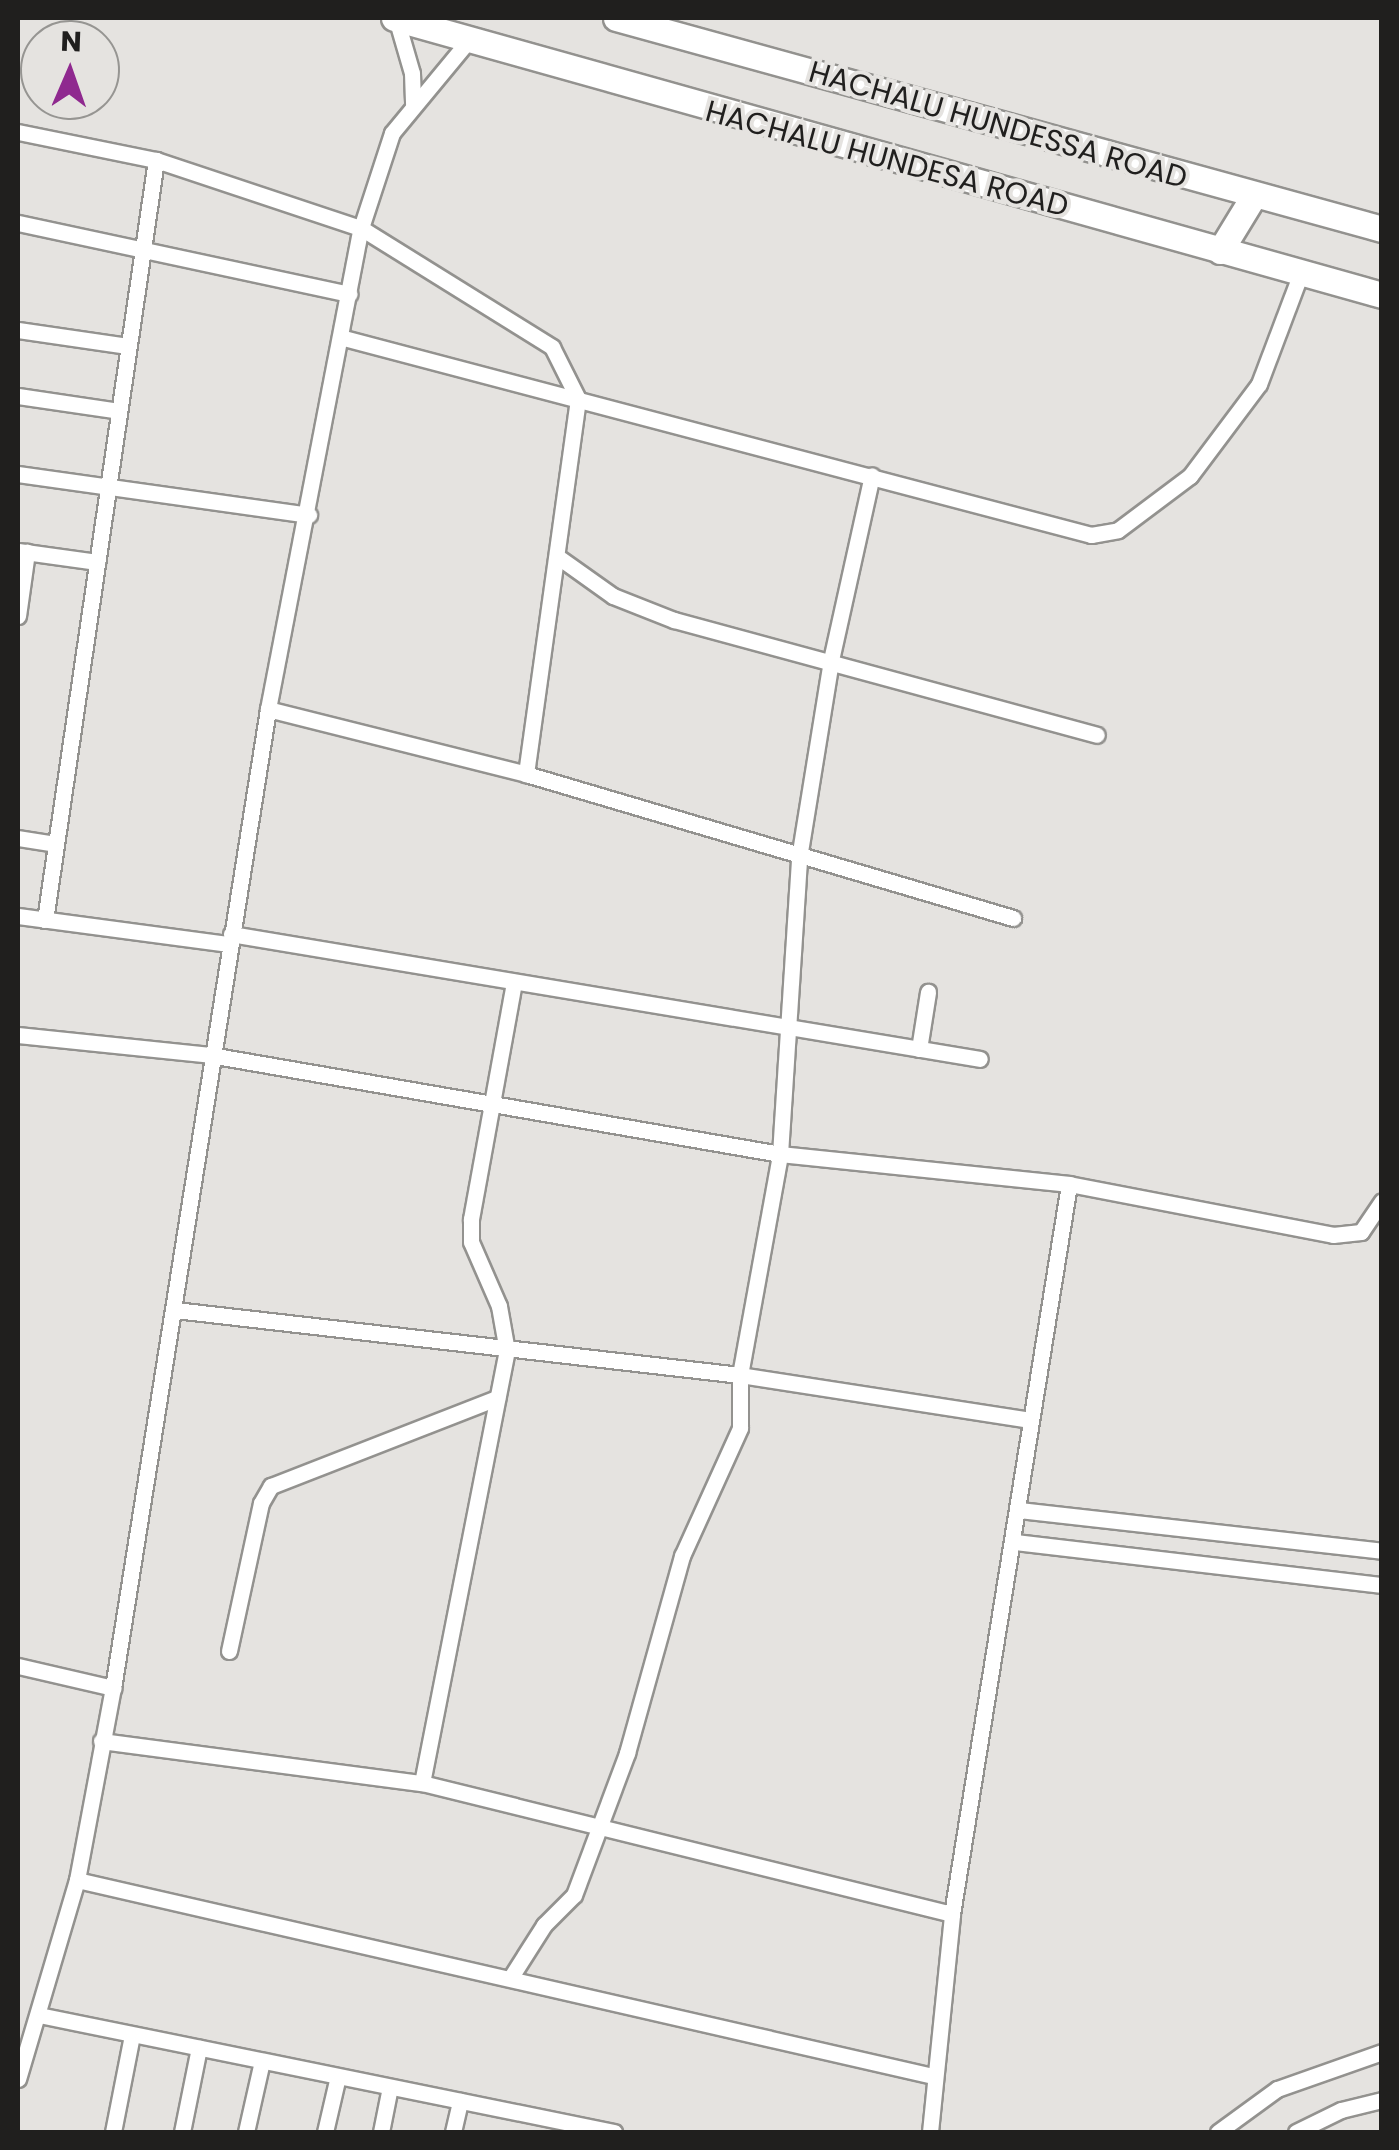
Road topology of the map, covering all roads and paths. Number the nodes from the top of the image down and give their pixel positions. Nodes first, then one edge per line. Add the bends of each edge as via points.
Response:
1 (395, 18) edge
2 (616, 18) edge
3 (469, 40) junction
4 (413, 106) junction
5 (18, 132) edge
6 (156, 160) junction
7 (1253, 197) junction
8 (18, 225) edge
9 (362, 228) junction
10 (1382, 229) edge
11 (143, 246) junction
12 (1220, 251) junction
13 (1301, 273) junction
14 (349, 294) junction
15 (1382, 295) edge
16 (18, 330) edge
17 (340, 337) junction
18 (128, 346) junction
19 (18, 396) edge
20 (578, 399) junction
21 (119, 411) junction
22 (18, 474) edge
23 (872, 475) junction
24 (108, 487) junction
25 (309, 516) junction
26 (22, 552) edge
27 (561, 558) junction
28 (97, 562) junction
29 (18, 616) edge
30 (831, 660) junction
31 (268, 709) junction
32 (1097, 736) dead end
33 (526, 774) junction
34 (18, 838) edge
35 (56, 844) junction
36 (798, 858) junction
37 (18, 916) edge
38 (1013, 918) dead end
39 (45, 920) junction
40 (230, 939) junction
41 (514, 982) junction
42 (928, 992) dead end
43 (787, 1028) junction
44 (18, 1035) edge
45 (919, 1049) junction
46 (210, 1056) junction
47 (980, 1059) dead end
48 (495, 1102) junction
49 (780, 1154) junction
50 (1070, 1184) junction
51 (1382, 1201) edge
52 (175, 1310) junction
53 (507, 1351) junction
54 (740, 1375) junction
55 (497, 1398) junction
56 (1030, 1420) junction
57 (1018, 1510) junction
58 (1015, 1542) junction
59 (1382, 1551) edge
60 (1382, 1585) edge
61 (229, 1650) dead end
62 (18, 1666) edge
63 (113, 1688) junction
64 (101, 1741) junction
65 (422, 1784) junction
66 (597, 1828) junction
67 (77, 1880) junction
68 (952, 1914) junction
69 (511, 1976) junction
70 (39, 2015) junction
71 (132, 2034) junction
72 (24, 2036) edge
73 (198, 2048) junction
74 (1382, 2052) edge
75 (262, 2061) junction
76 (338, 2076) junction
77 (933, 2076) junction
78 (18, 2079) edge
79 (390, 2087) junction
80 (1382, 2100) edge
81 (460, 2101) junction
82 (537, 2125) edge
83 (112, 2132) edge
84 (182, 2132) edge
85 (246, 2132) edge
86 (325, 2132) edge
87 (381, 2132) edge
88 (453, 2132) edge
89 (614, 2132) edge
90 (930, 2132) edge
91 (1218, 2132) edge
92 (1296, 2132) edge

1 - 3 main road, HACHALU HUNDESA ROAD
1 - 4 street via 412,73
2 - 7 main road, HACHALU HUNDESSA ROAD
3 - 4 street
3 - 12 main road, HACHALU HUNDESA ROAD
4 - 9 street via 392,133
5 - 6 street
6 - 9 street
6 - 11 street
7 - 10 main road, HACHALU HUNDESSA ROAD
7 - 12 main road
8 - 11 street
9 - 14 street
9 - 20 street via 552,347
11 - 14 street
11 - 18 street
12 - 13 main road, HACHALU HUNDESA ROAD
13 - 15 main road, HACHALU HUNDESA ROAD
13 - 23 street via 1259,384 1190,476 1118,530 1091,534 1057,527
14 - 17 street
16 - 18 street
17 - 20 street
17 - 25 street
18 - 21 street
19 - 21 street
20 - 23 street
20 - 27 street
21 - 24 street
22 - 24 street
23 - 30 street
24 - 25 street
24 - 28 street
25 - 31 street
26 - 28 street
26 - 29 street
27 - 30 street via 613,596 674,620
27 - 33 street
28 - 35 street
30 - 32 street
30 - 36 street
31 - 33 street
31 - 40 street
33 - 36 street
34 - 35 street
35 - 39 street
36 - 38 street
36 - 43 street
37 - 39 street
39 - 40 street
40 - 41 street
40 - 46 street
41 - 43 street
41 - 48 street
42 - 45 street
43 - 45 street
43 - 49 street
44 - 46 street
45 - 47 street
46 - 48 street
46 - 52 street
48 - 49 street
48 - 53 street via 471,1242 499,1306
49 - 50 street
49 - 54 street
50 - 51 street via 1333,1235 1361,1232
50 - 56 street
52 - 53 street
52 - 63 street
53 - 54 street
53 - 55 street
54 - 56 street
54 - 66 street via 740,1428 682,1556 627,1754
55 - 61 street via 271,1486 260,1503
55 - 65 street
56 - 57 street
57 - 58 street
57 - 59 street
58 - 60 street
58 - 68 street
62 - 63 street
63 - 64 street
64 - 65 street
64 - 67 street
65 - 66 street
66 - 68 street
66 - 69 street via 574,1895 544,1925
67 - 69 street
67 - 70 street
68 - 77 street
69 - 77 street
70 - 71 street
70 - 72 street
71 - 73 street
71 - 83 street
72 - 78 street
73 - 75 street
73 - 84 street
74 - 91 street via 1277,2089
75 - 76 street
75 - 85 street
76 - 79 street
76 - 86 street
77 - 90 street
79 - 81 street
79 - 87 street
80 - 92 street via 1340,2110
81 - 82 street
81 - 88 street
82 - 89 street

